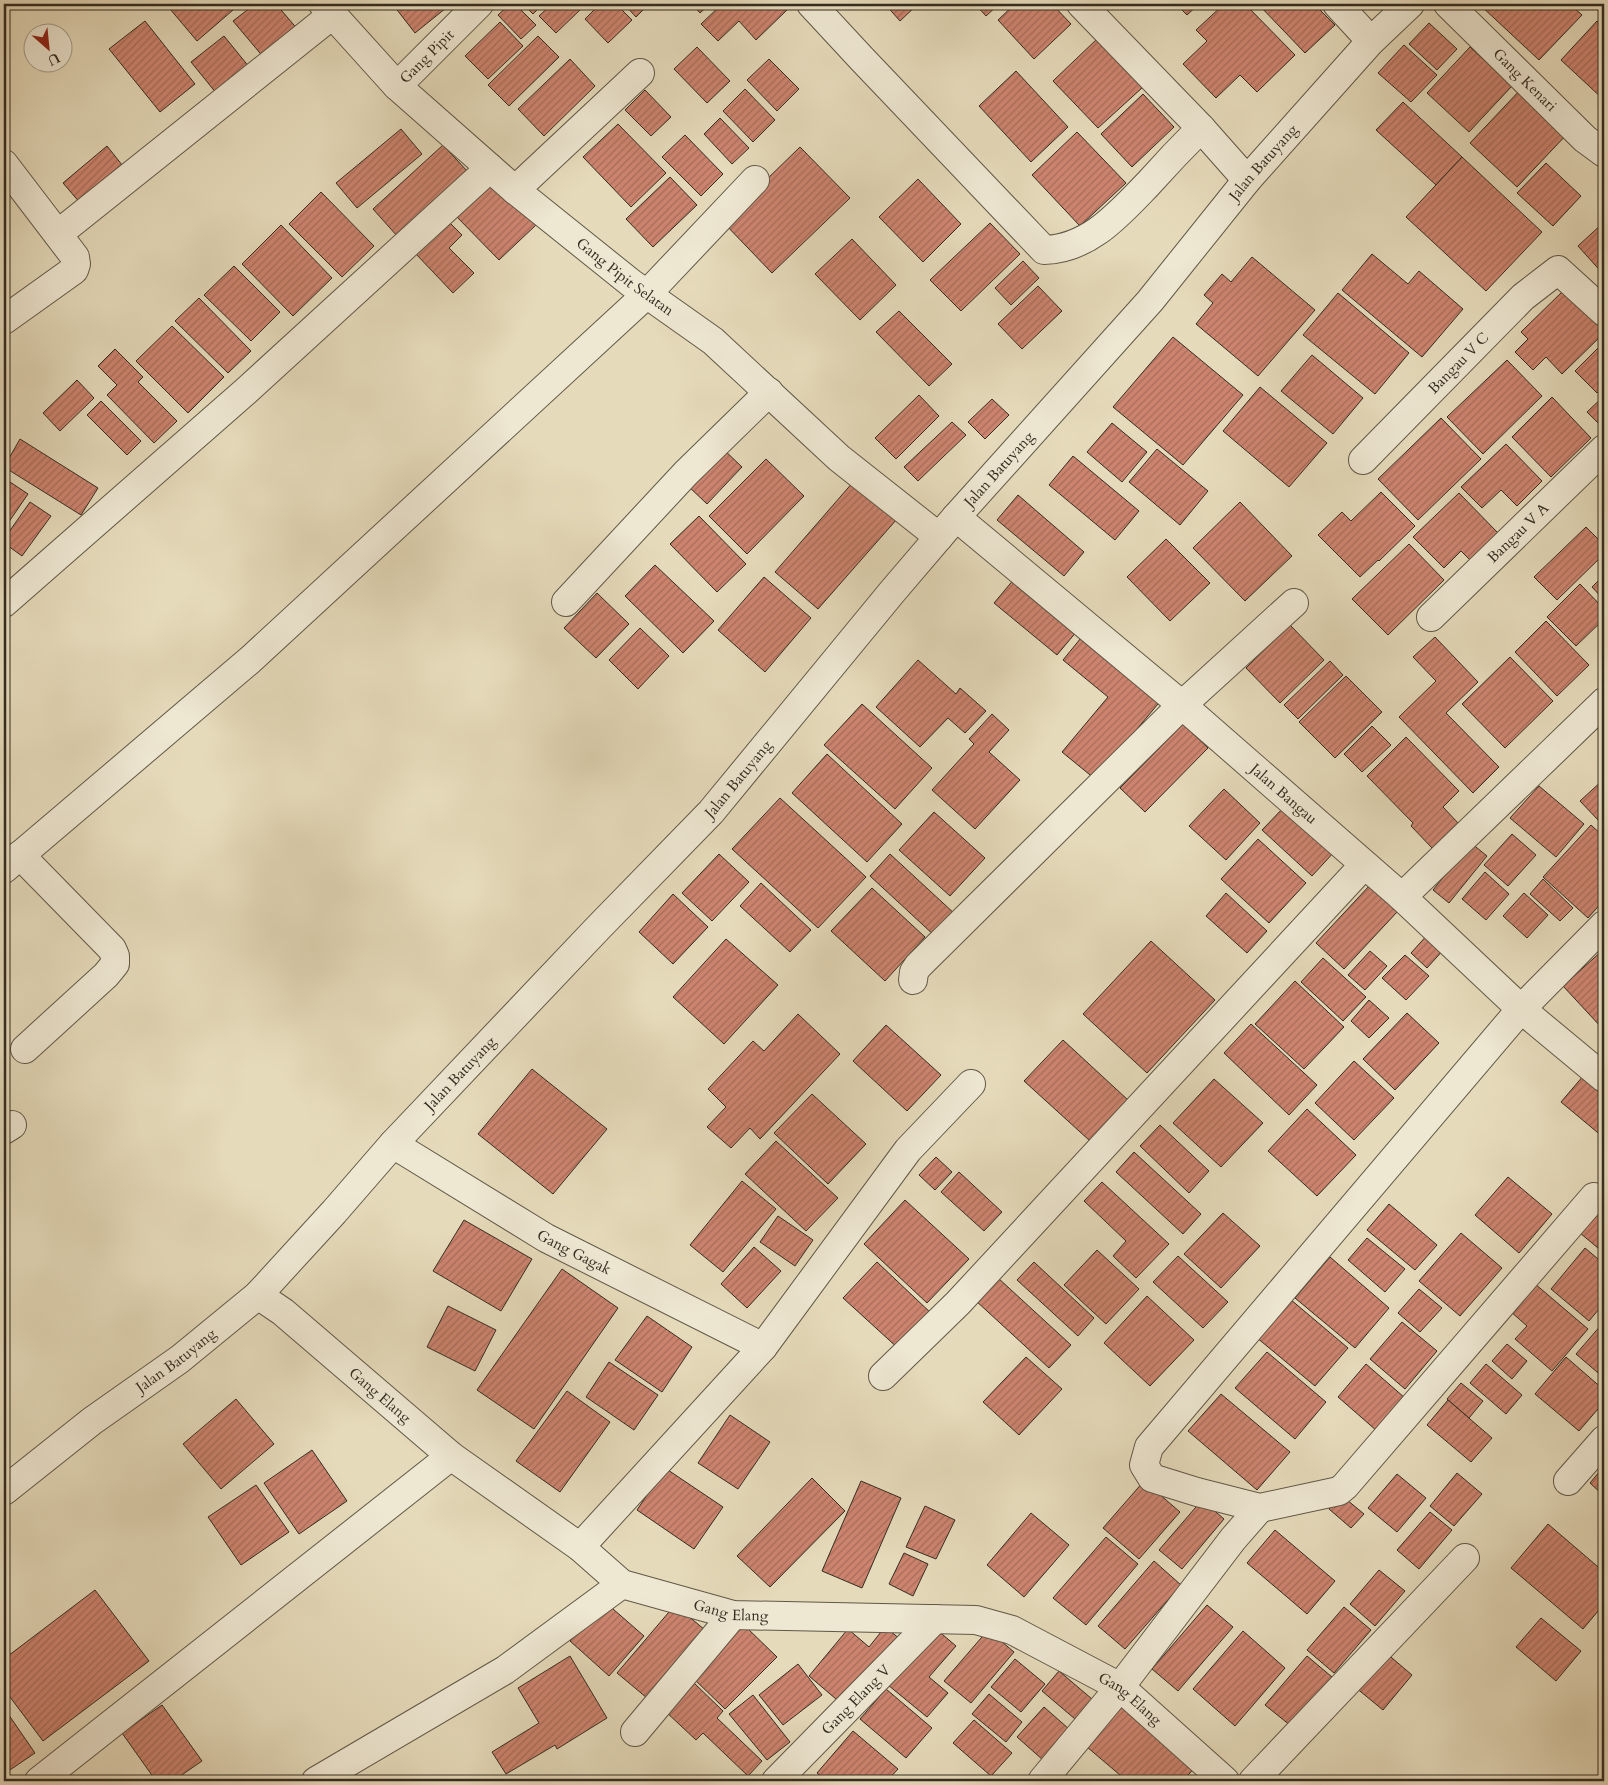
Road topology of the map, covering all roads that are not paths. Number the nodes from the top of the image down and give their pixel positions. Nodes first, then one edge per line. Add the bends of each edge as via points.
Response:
1 (479, 4) edge
2 (812, 4) edge
3 (1081, 4) edge
4 (1337, 4) edge
5 (1410, 4) edge
6 (1448, 4) edge
7 (328, 9) edge
8 (1371, 41) junction
9 (640, 74) dead end
10 (397, 86) junction
11 (1201, 128) junction
12 (1604, 153) edge
13 (4, 164) edge
14 (490, 168) junction
15 (755, 180) dead end
16 (1247, 180) junction
17 (515, 190) junction
18 (58, 234) junction
19 (647, 294) junction
20 (1604, 312) edge
21 (4, 320) edge
22 (769, 392) junction
23 (1604, 449) edge
24 (1363, 460) dead end
25 (948, 527) junction
26 (566, 602) dead end
27 (4, 603) edge
28 (1294, 603) dead end
29 (1431, 617) dead end
30 (1604, 702) edge
31 (1182, 705) junction
32 (12, 862) edge
33 (1364, 865) junction
34 (1402, 898) junction
35 (1604, 925) edge
36 (913, 980) dead end
37 (1521, 1009) junction
38 (25, 1048) dead end
39 (1604, 1078) edge
40 (971, 1084) dead end
41 (393, 1144) junction
42 (1594, 1197) dead end
43 (258, 1296) junction
44 (763, 1347) junction
45 (883, 1376) dead end
46 (1604, 1440) edge
47 (451, 1456) junction
48 (1568, 1481) dead end
49 (4, 1492) edge
50 (1260, 1508) junction
51 (580, 1546) junction
52 (1465, 1558) dead end
53 (622, 1584) junction
54 (733, 1615) junction
55 (935, 1619) junction
56 (1120, 1687) junction
57 (635, 1732) dead end
58 (39, 1781) edge
59 (316, 1781) edge
60 (776, 1781) edge
61 (1042, 1781) edge
62 (1225, 1781) edge
63 (1253, 1781) edge

1 - 10 street, Gang Pipit
2 - 11 street via 1044,250 1058,250 1077,244 1111,222
3 - 11 street
4 - 8 street
5 - 8 street, Jalan Batuyang
6 - 12 street, Gang Kenari
7 - 10 street, Gang Pipit Selatan
7 - 18 street
8 - 16 street, Jalan Batuyang
9 - 17 street
10 - 14 street, Gang Pipit Selatan
11 - 16 street
13 - 18 street
14 - 17 street, Gang Pipit Selatan
14 - 27 street via 246,391
15 - 19 street
16 - 25 street, Jalan Batuyang via 1150,301
17 - 19 street, Gang Pipit Selatan
18 - 21 street via 75,258 74,270
19 - 22 street, Gang Pipit Selatan via 713,341
19 - 32 street via 250,660
20 - 24 street, Bangau V C via 1558,270 1522,297
22 - 25 street, Gang Pipit Selatan via 839,458
22 - 26 street via 686,473
23 - 29 street, Bangau V A
25 - 31 street, Jalan Bangau
25 - 41 street, Jalan Batuyang via 711,812
28 - 31 street
30 - 34 street
31 - 33 street, Jalan Bangau
31 - 36 street via 918,966
32 - 38 street via 112,949 115,956 115,964 106,975
33 - 34 street, Jalan Bangau
33 - 45 street via 958,1303
34 - 37 street, Jalan Bangau
35 - 37 street
37 - 39 street, Jalan Bangau
37 - 50 street via 1149,1447 1144,1465 1152,1478
40 - 44 street via 908,1150
41 - 43 street, Jalan Batuyang
41 - 44 street, Gang Gagak via 546,1238
42 - 50 street via 1345,1486 1339,1491
43 - 47 street, Gang Elang via 283,1312
43 - 49 street, Jalan Batuyang
44 - 51 street
46 - 48 street
47 - 51 street, Gang Elang
47 - 58 street
50 - 56 street
51 - 53 street, Gang Elang
52 - 63 street
53 - 54 street, Gang Elang
53 - 59 street via 505,1670
54 - 55 street, Gang Elang
54 - 57 street
55 - 56 street, Gang Elang via 976,1620 1012,1630
55 - 60 street, Gang Elang V
56 - 61 street
56 - 62 street, Gang Elang

